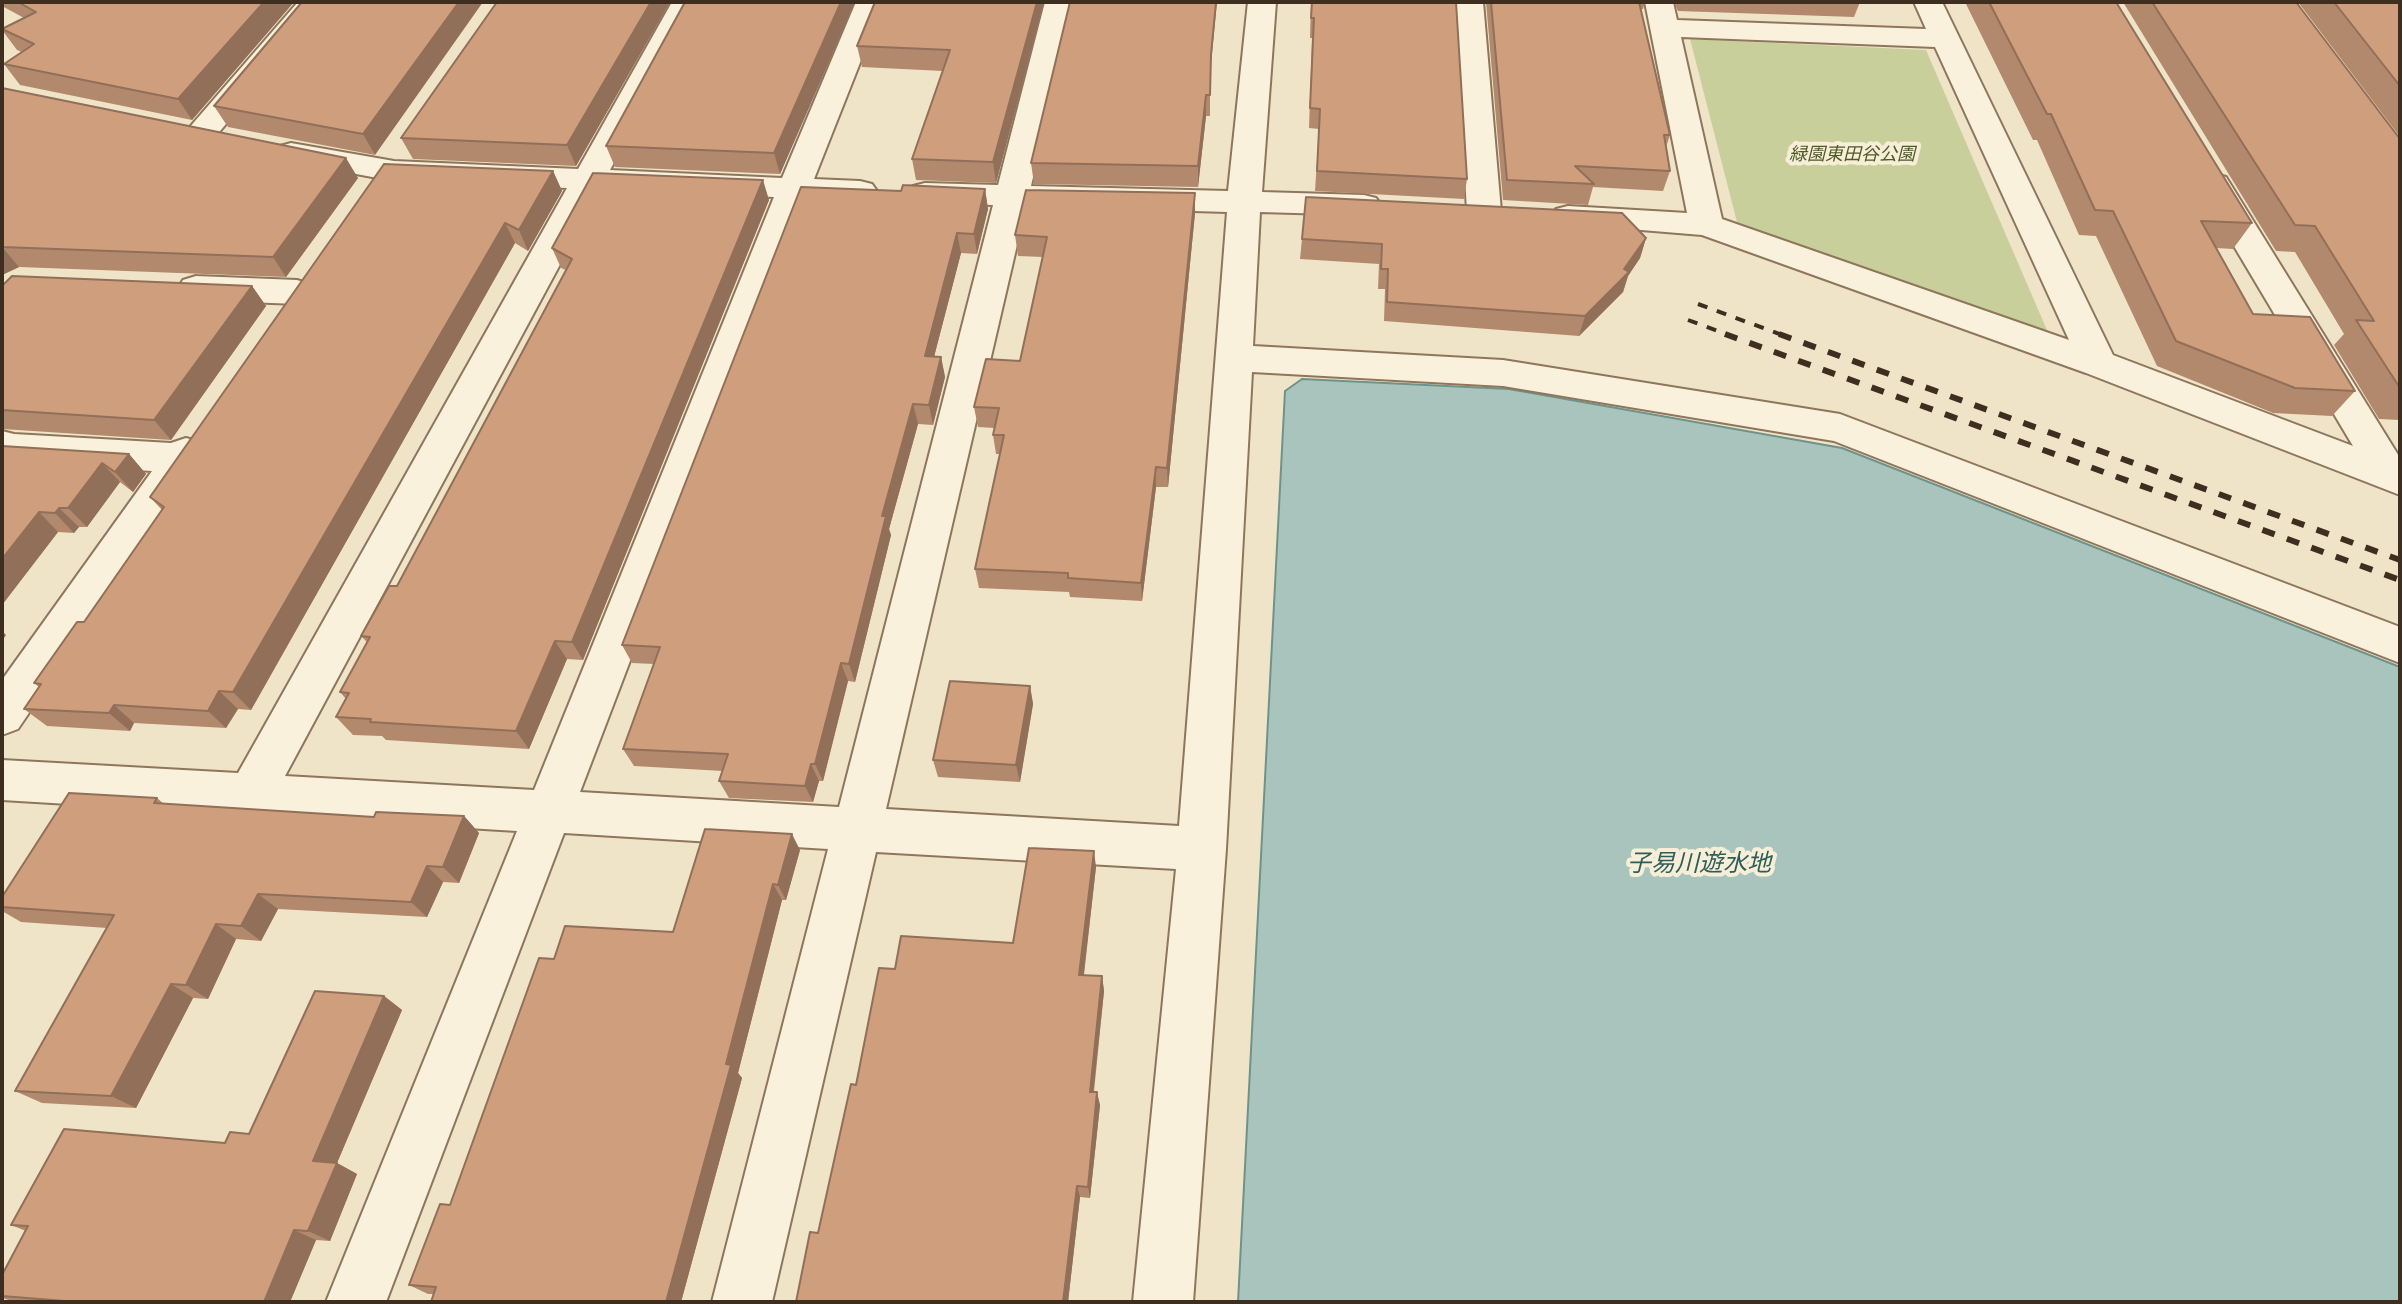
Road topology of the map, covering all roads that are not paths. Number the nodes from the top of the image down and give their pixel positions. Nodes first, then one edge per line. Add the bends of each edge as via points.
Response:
1 (313, 2) edge
2 (686, 2) edge
3 (870, 2) edge
4 (1059, 2) edge
5 (1262, 2) edge
6 (1469, 2) edge
7 (1928, 2) edge
8 (1662, 15) edge
9 (1945, 39) junction
10 (2195, 151) edge
11 (392, 156) junction
12 (586, 181) junction
13 (794, 188) junction
14 (1010, 197) junction
15 (1244, 203) junction
16 (357, 206) edge
17 (1389, 207) edge
18 (1706, 225) junction
19 (158, 286) edge
20 (271, 330) edge
21 (1236, 358) junction
22 (2099, 364) junction
23 (209, 420) edge
24 (2, 445) edge
25 (182, 458) junction
26 (2395, 479) edge
27 (2400, 645) edge
28 (2, 716) edge
29 (2, 780) edge
30 (251, 794) junction
31 (549, 812) junction
32 (857, 829) junction
33 (1202, 849) junction
34 (356, 1302) edge
35 (742, 1302) edge
36 (1163, 1302) edge

1 - 11 street via 215,138
2 - 12 street
3 - 13 street
4 - 14 street
5 - 15 street
6 - 18 street via 1496,212
7 - 9 street
8 - 9 street
8 - 18 street
9 - 22 street
10 - 26 street
11 - 12 street
11 - 16 street
12 - 13 street
12 - 30 street
13 - 14 street
13 - 31 street
14 - 15 street
14 - 32 street
15 - 17 street
15 - 21 street
18 - 22 street
19 - 20 street via 306,280
21 - 27 street via 1503,373 1840,428
21 - 33 street
22 - 26 street
23 - 25 street
24 - 25 street
25 - 28 street
29 - 30 street
30 - 31 street
31 - 32 street
31 - 34 street
32 - 33 street
32 - 35 street
33 - 36 street

